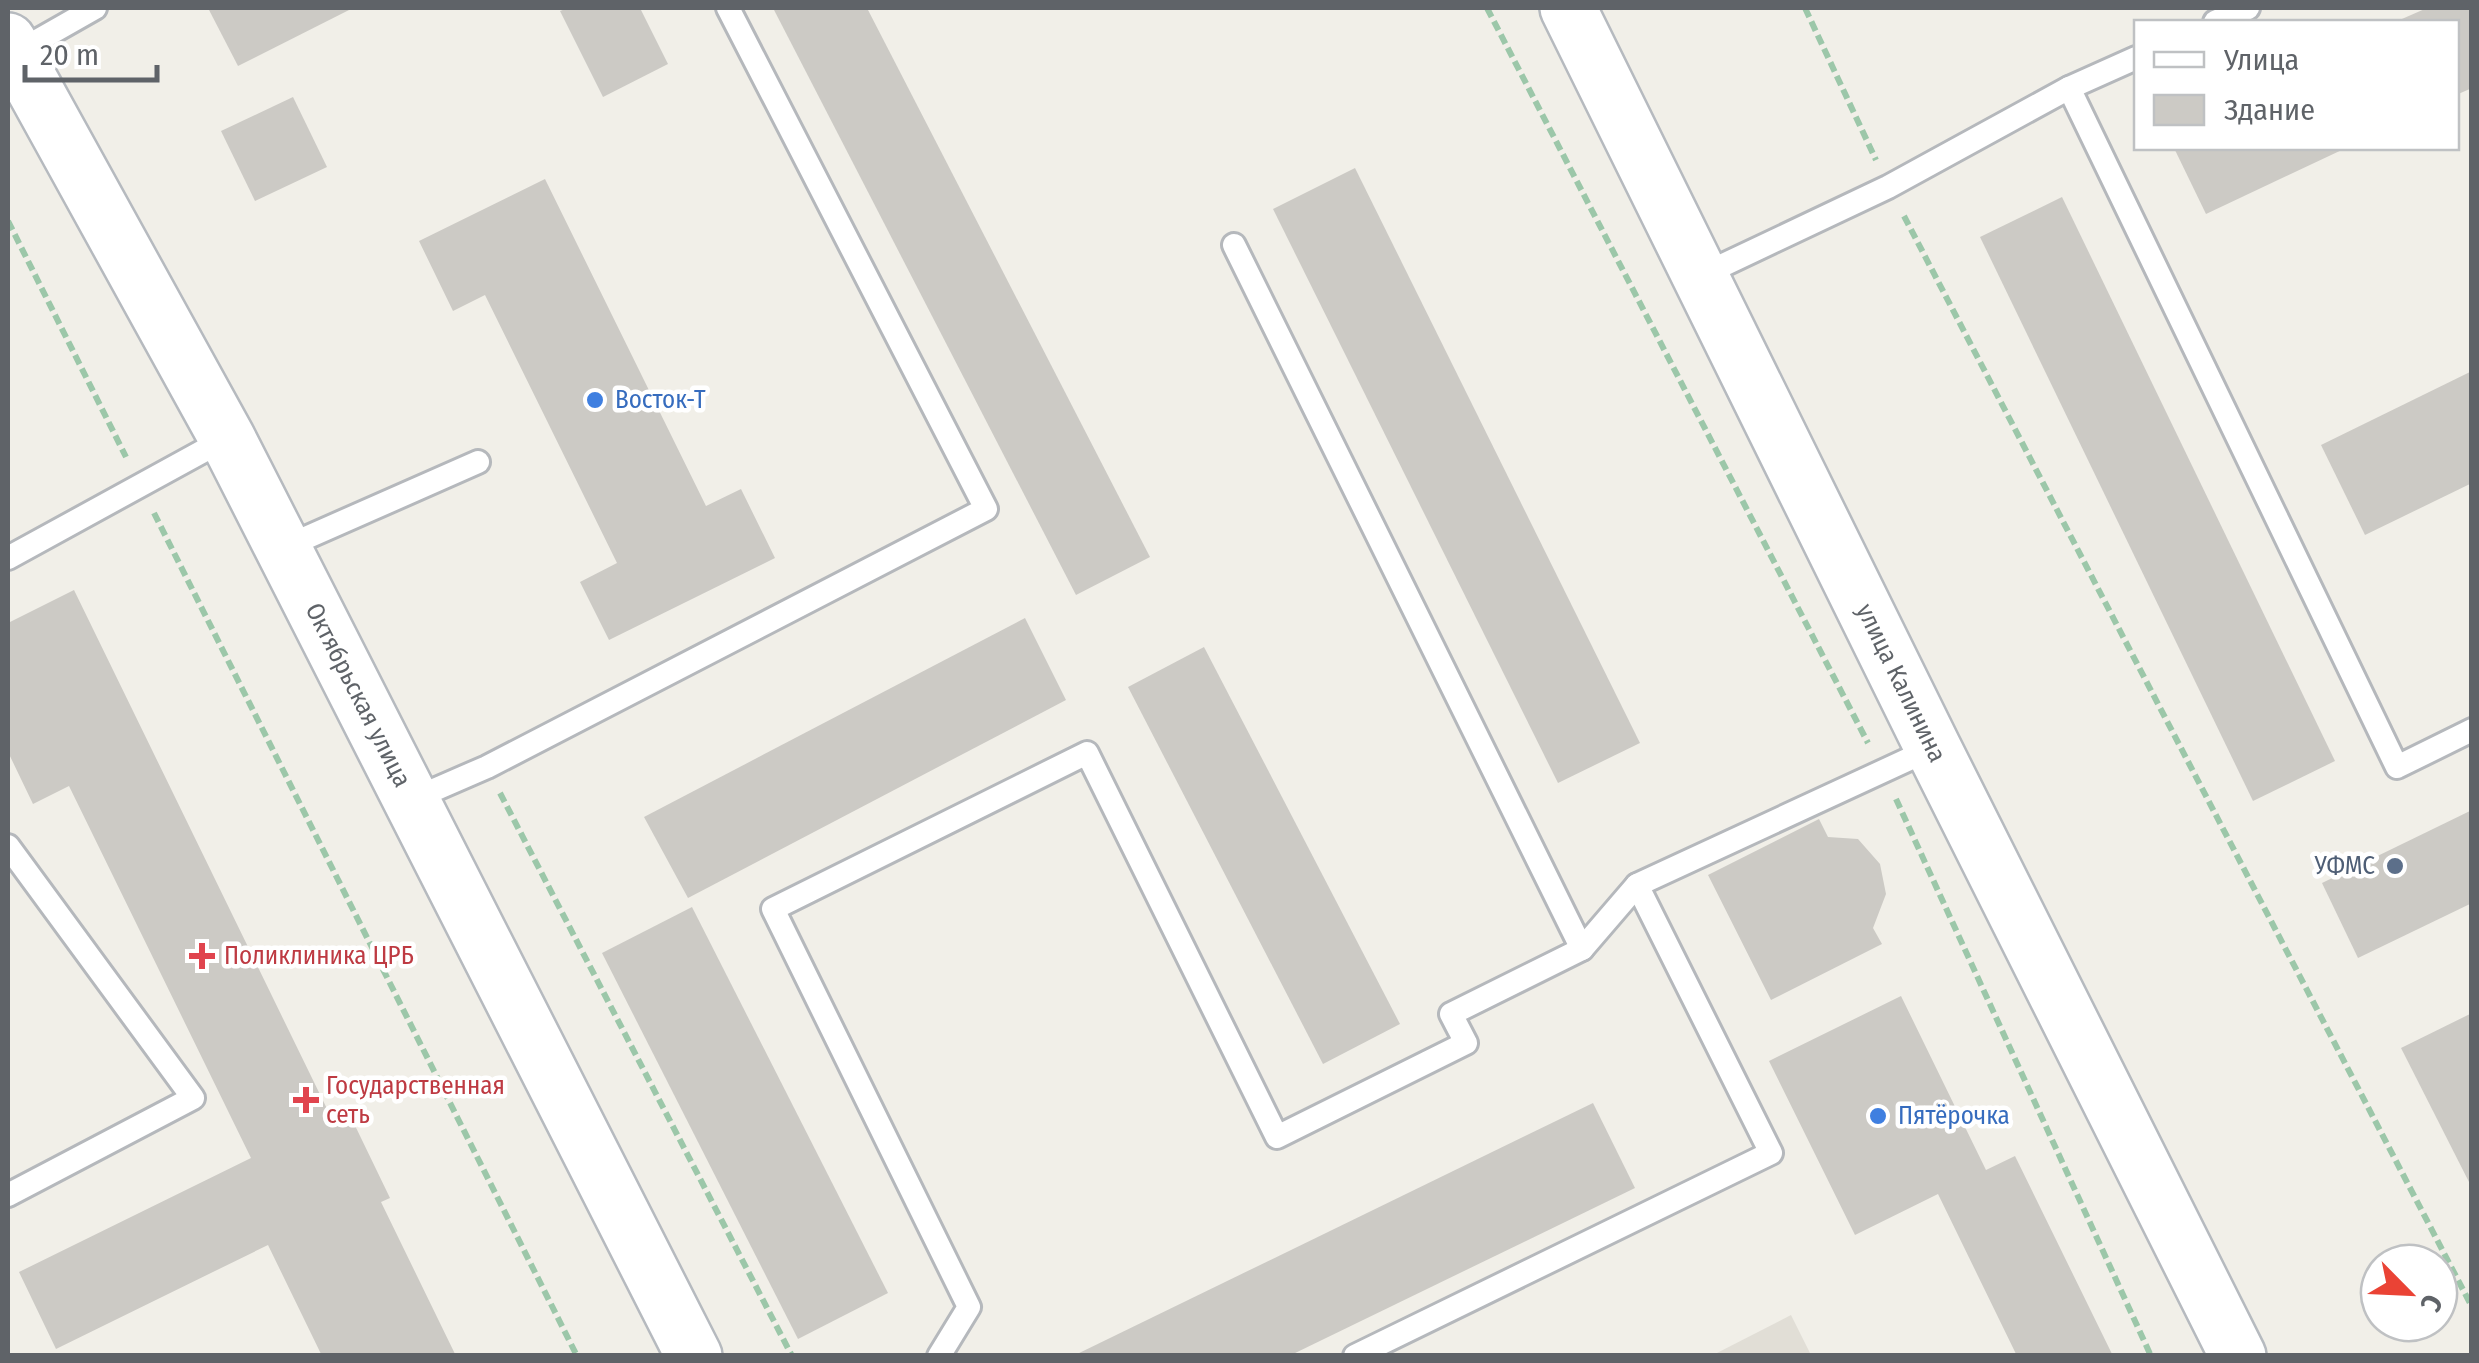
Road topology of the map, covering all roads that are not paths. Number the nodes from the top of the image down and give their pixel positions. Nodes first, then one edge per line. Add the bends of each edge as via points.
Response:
1 (95, 8) edge
2 (728, 8) edge
3 (1568, 8) edge
4 (2248, 8) edge
5 (2220, 20) edge
6 (11, 48) edge
7 (2134, 59) edge
8 (2069, 88) junction
9 (1234, 244) dead end
10 (1700, 276) junction
11 (227, 438) junction
12 (478, 462) dead end
13 (283, 548) junction
14 (8, 558) edge
15 (2472, 730) edge
16 (1933, 748) junction
17 (411, 800) junction
18 (8, 846) edge
19 (1637, 886) junction
20 (1582, 949) junction
21 (8, 1195) edge
22 (694, 1356) edge
23 (939, 1356) edge
24 (1356, 1356) edge
25 (2238, 1356) edge

1 - 6 lane
2 - 17 lane via 986,509
3 - 10 street, улица Калинина
4 - 5 lane
6 - 11 street, Октябрьская улица
7 - 8 lane
8 - 10 lane via 1888,186
8 - 15 lane via 2398,767
9 - 20 lane
10 - 16 street, улица Калинина
11 - 13 street, Октябрьская улица
11 - 14 lane
12 - 13 lane
13 - 17 street, Октябрьская улица
16 - 19 lane
16 - 25 street, улица Калинина
17 - 22 street, Октябрьская улица
18 - 21 lane via 193,1098
19 - 20 lane
19 - 24 lane via 1770,1153
20 - 23 lane via 1451,1014 1466,1043 1277,1137 1088,753 773,909 969,1307

